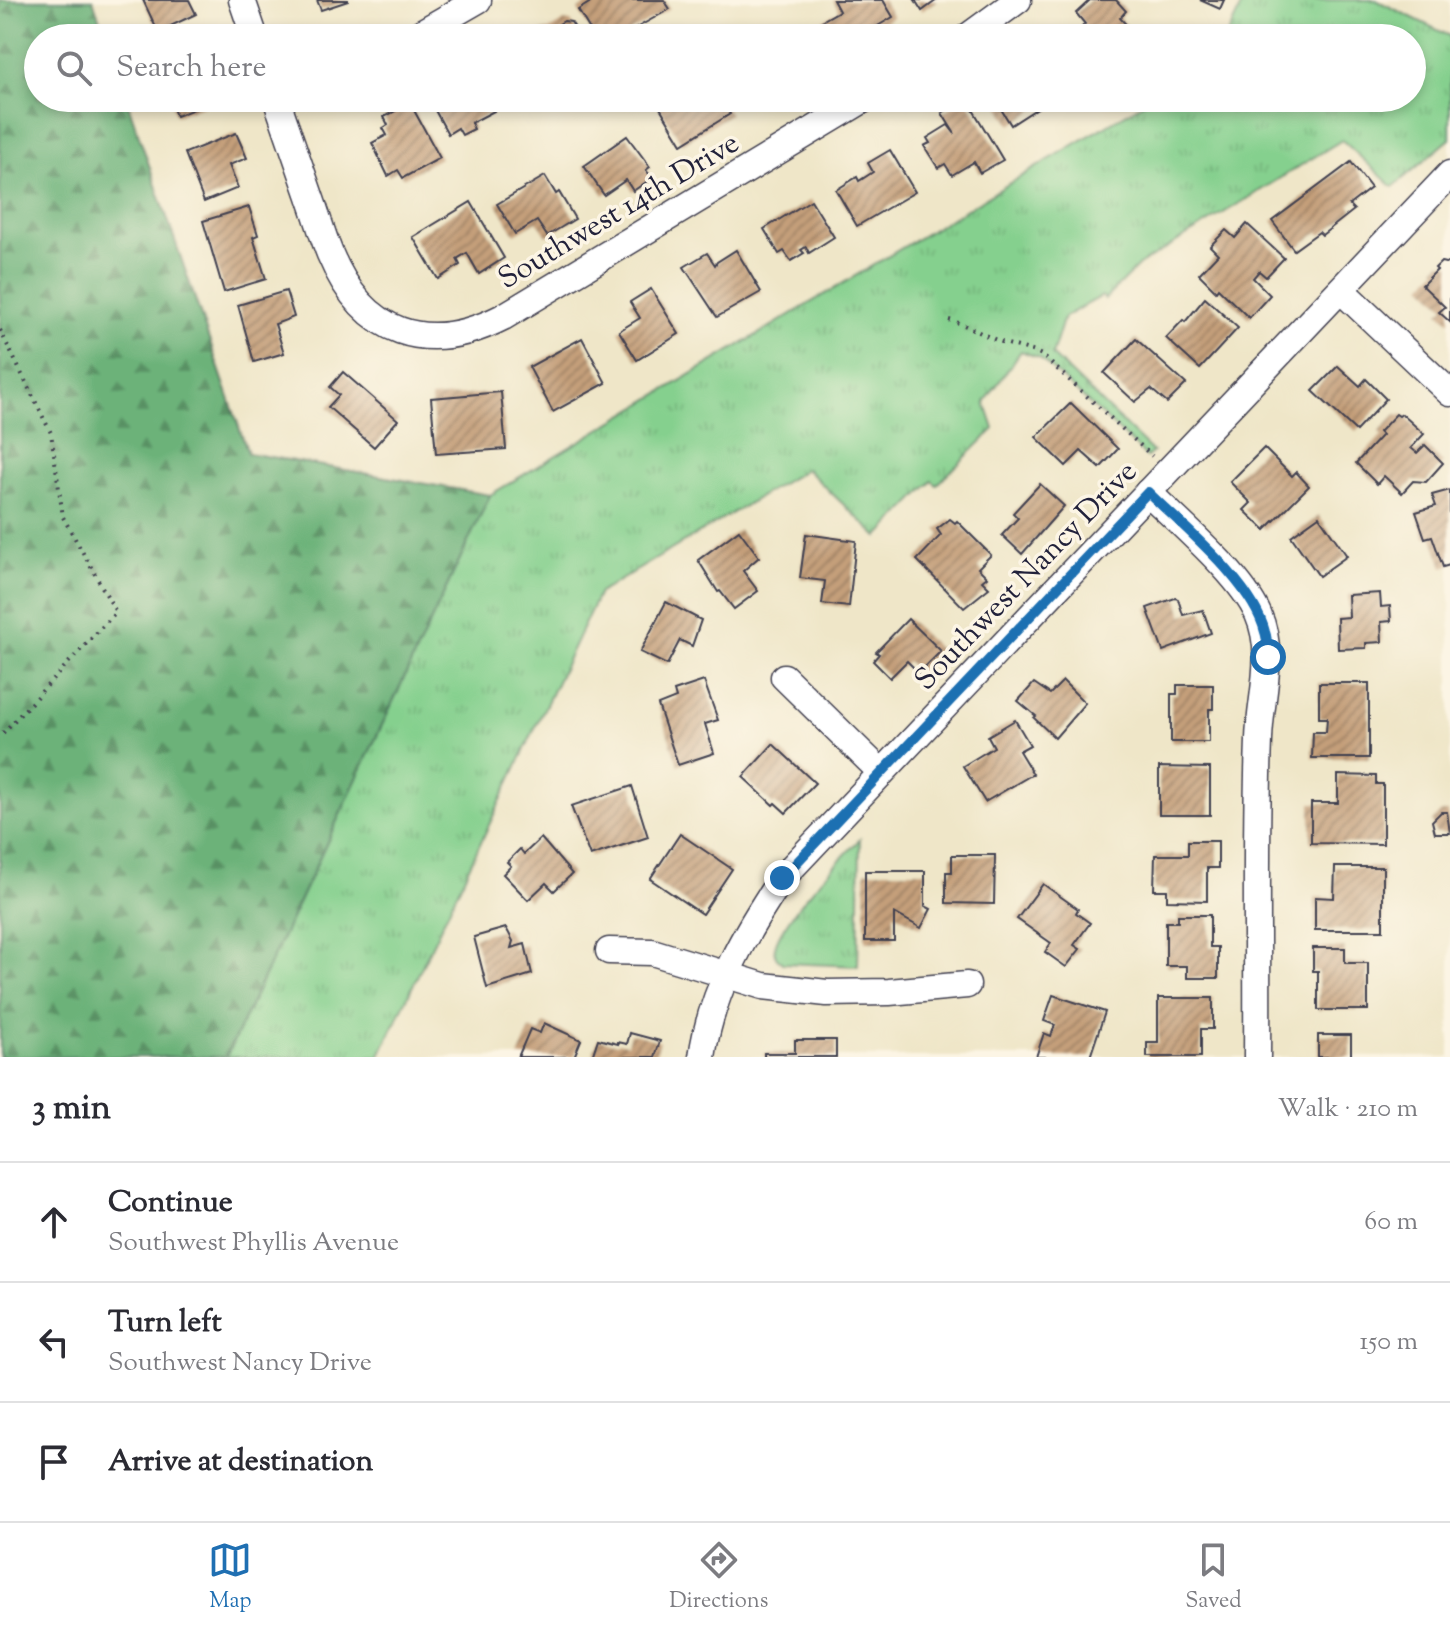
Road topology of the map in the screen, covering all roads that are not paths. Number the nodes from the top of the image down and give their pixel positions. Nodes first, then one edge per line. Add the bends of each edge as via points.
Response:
1 (242, 0) edge
2 (478, 0) edge
3 (1018, 0) edge
4 (250, 24) edge
5 (436, 24) edge
6 (985, 24) edge
7 (281, 112) edge
8 (843, 112) edge
9 (1450, 174) edge
10 (1341, 290) junction
11 (1450, 393) edge
12 (1148, 492) junction
13 (784, 677) dead end
14 (881, 772) junction
15 (609, 951) dead end
16 (726, 975) junction
17 (967, 985) dead end
18 (702, 1057) edge
19 (1257, 1057) edge

1 - 4 street
2 - 5 street
3 - 6 street
7 - 8 street, Southwest 14th Drive via 331,256 356,298 391,329 425,336 481,328
9 - 10 street, Southwest Nancy Drive
10 - 11 street
10 - 12 street, Southwest Nancy Drive
12 - 14 street, Southwest Nancy Drive
12 - 19 street via 1240,585 1266,633 1259,737
13 - 14 street
14 - 16 street, Southwest Nancy Drive via 782,878
15 - 16 street via 652,952
16 - 17 street via 763,986 827,993
16 - 18 street, Southwest Nancy Drive

